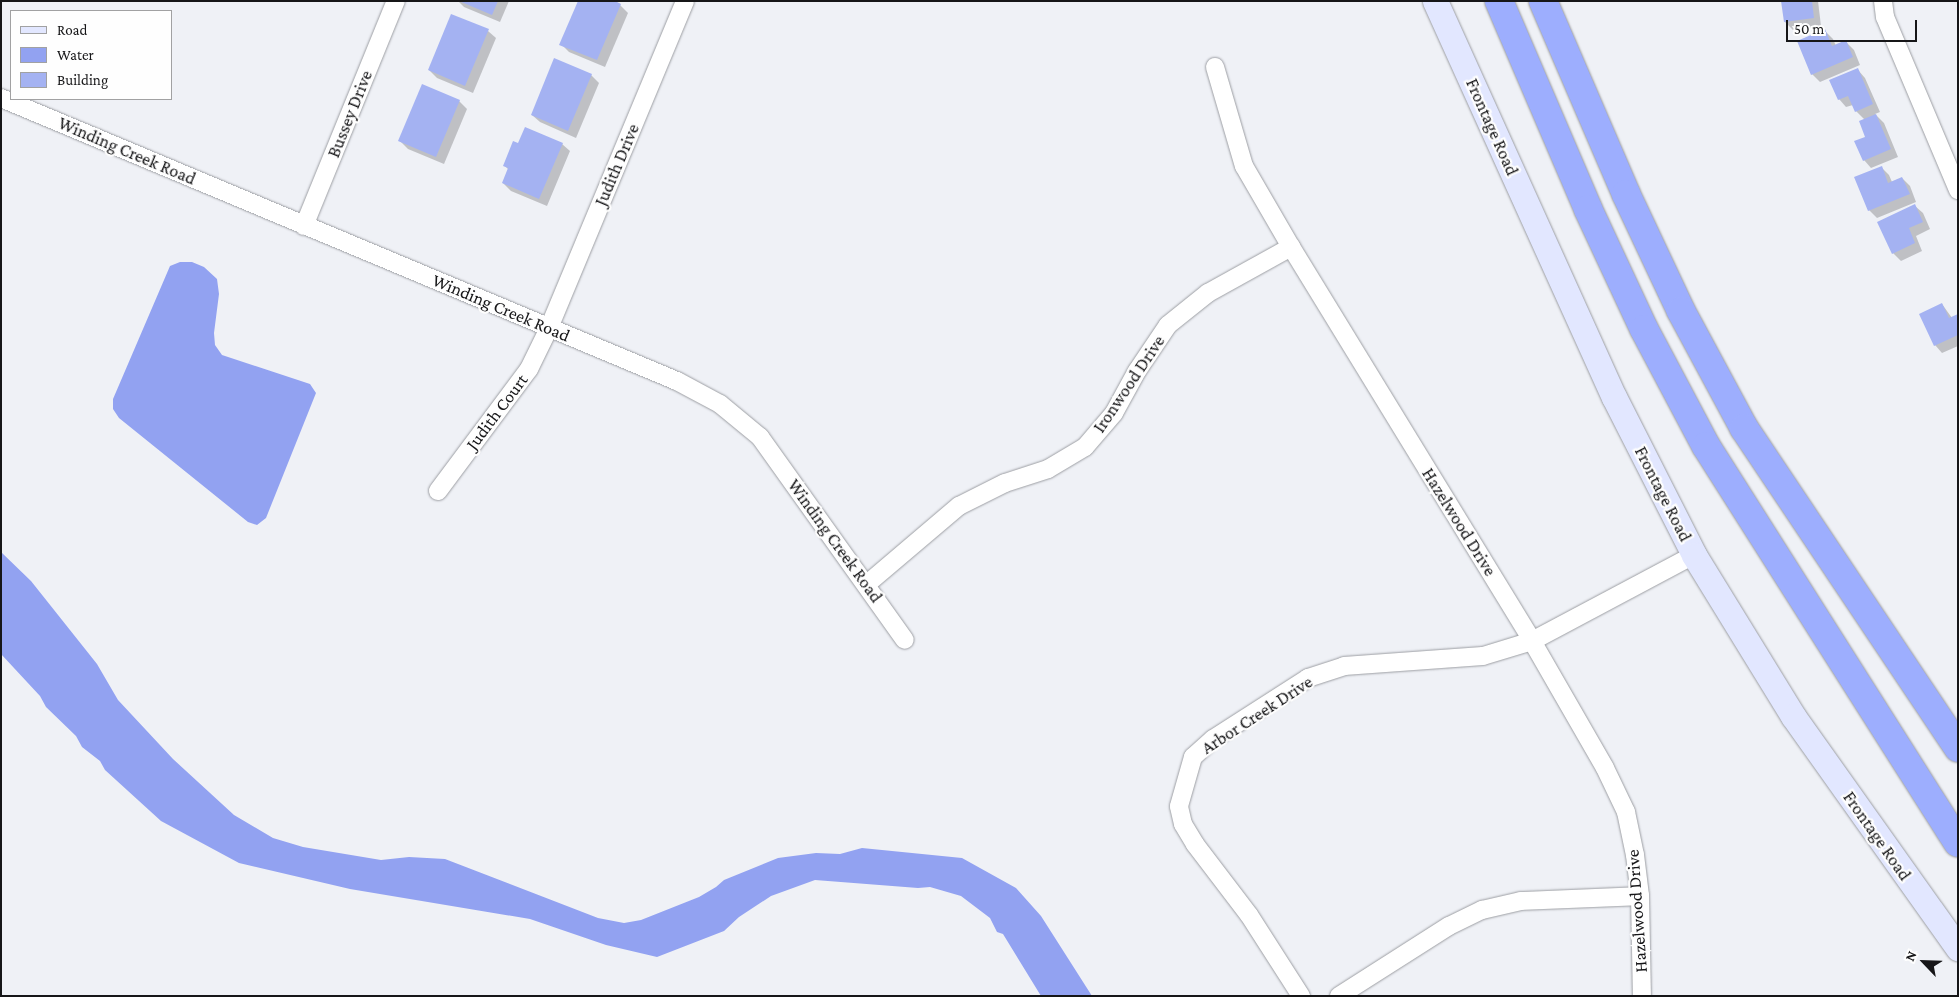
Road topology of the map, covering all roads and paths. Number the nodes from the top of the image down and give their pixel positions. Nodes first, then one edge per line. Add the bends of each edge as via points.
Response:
1 (396, 1) edge
2 (685, 1) edge
3 (1435, 1) edge
4 (1499, 1) edge
5 (1543, 1) edge
6 (1882, 1) edge
7 (1215, 66) dead end
8 (1, 98) edge
9 (1958, 190) edge
10 (304, 226) junction
11 (1291, 247) junction
12 (549, 328) junction
13 (438, 491) dead end
14 (1694, 555) junction
15 (867, 584) junction
16 (905, 640) dead end
17 (1532, 641) junction
18 (1958, 748) edge
19 (1958, 843) edge
20 (1640, 896) junction
21 (1958, 948) edge
22 (1301, 996) edge
23 (1339, 996) edge
24 (1642, 996) edge

1 - 10 street, Bussey Drive
2 - 12 street, Judith Drive
3 - 14 street, Frontage Road via 1614,397
4 - 19 highway via 1588,210 1644,329 1706,446
5 - 18 highway via 1626,194 1681,311 1744,428
6 - 9 street via 1885,17
7 - 11 street, Hazelwood Drive via 1244,166
8 - 10 street, Winding Creek Road
10 - 12 street, Winding Creek Road
11 - 15 street, Ironwood Drive via 1208,293 1168,325 1114,413 1085,447 1048,469 1005,483 958,506
11 - 17 street, Hazelwood Drive
12 - 13 street, Judith Court via 529,368
12 - 15 street, Winding Creek Road via 677,381 720,404 760,437
14 - 17 street, Arbor Creek Drive
14 - 21 street, Frontage Road via 1793,716
15 - 16 street, Winding Creek Road
17 - 20 street, Hazelwood Drive via 1605,768 1626,812
17 - 22 street, Arbor Creek Drive via 1483,656 1344,666 1308,678 1213,739 1193,757 1179,806 1183,824 1249,915
20 - 23 street via 1521,901 1482,910 1449,926
20 - 24 street, Hazelwood Drive

